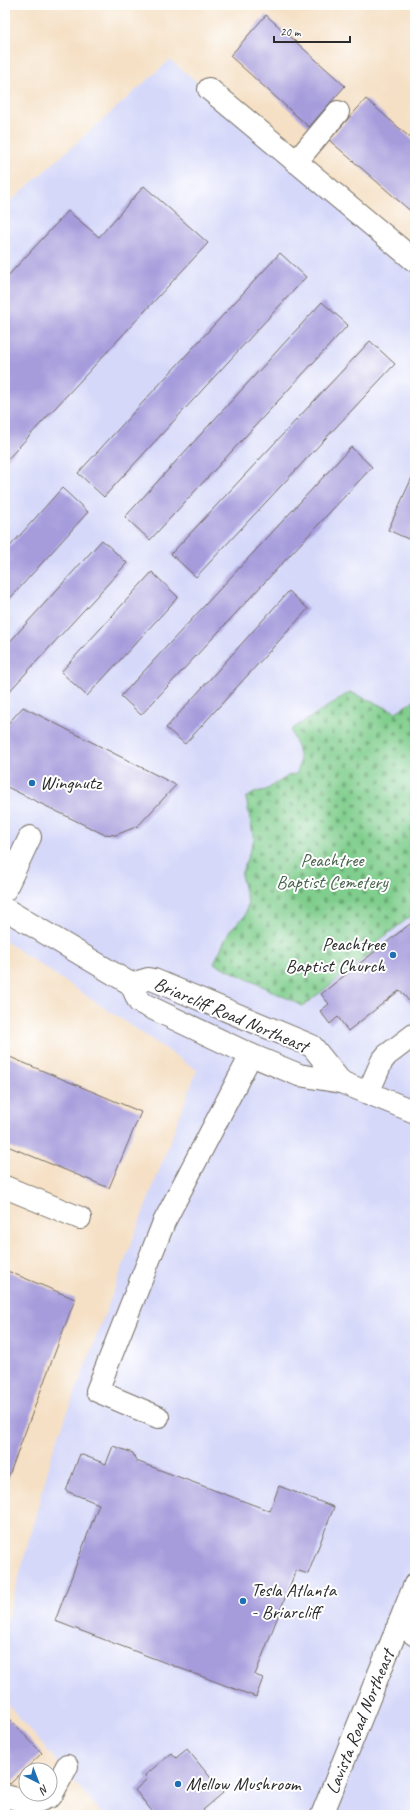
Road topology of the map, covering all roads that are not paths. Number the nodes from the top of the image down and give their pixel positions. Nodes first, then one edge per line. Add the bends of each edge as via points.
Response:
1 (209, 89) dead end
2 (338, 112) dead end
3 (296, 162) junction
4 (415, 261) edge
5 (30, 837) dead end
6 (5, 890) edge
7 (5, 909) edge
8 (131, 984) junction
9 (415, 1034) edge
10 (251, 1055) junction
11 (341, 1082) junction
12 (368, 1093) junction
13 (415, 1112) edge
14 (5, 1187) edge
15 (80, 1218) dead end
16 (158, 1417) dead end
17 (415, 1584) edge
18 (407, 1629) edge
19 (67, 1766) dead end
20 (5, 1796) edge
21 (322, 1815) edge

1 - 3 main road
2 - 3 main road
3 - 4 main road
5 - 6 main road
7 - 8 main road, Briarcliff Road Northeast
8 - 10 main road, Briarcliff Road Northeast via 140,1002
8 - 11 main road, Briarcliff Road Northeast via 154,980 312,1046
9 - 12 main road via 382,1061
10 - 11 main road, Briarcliff Road Northeast via 299,1075
10 - 16 main road via 164,1222 97,1391
11 - 12 main road, Briarcliff Road Northeast
12 - 13 main road, Briarcliff Road Northeast
14 - 15 main road
17 - 18 main road, Lavista Road Northeast
18 - 21 main road, Lavista Road Northeast
19 - 20 main road via 51,1796 33,1803

